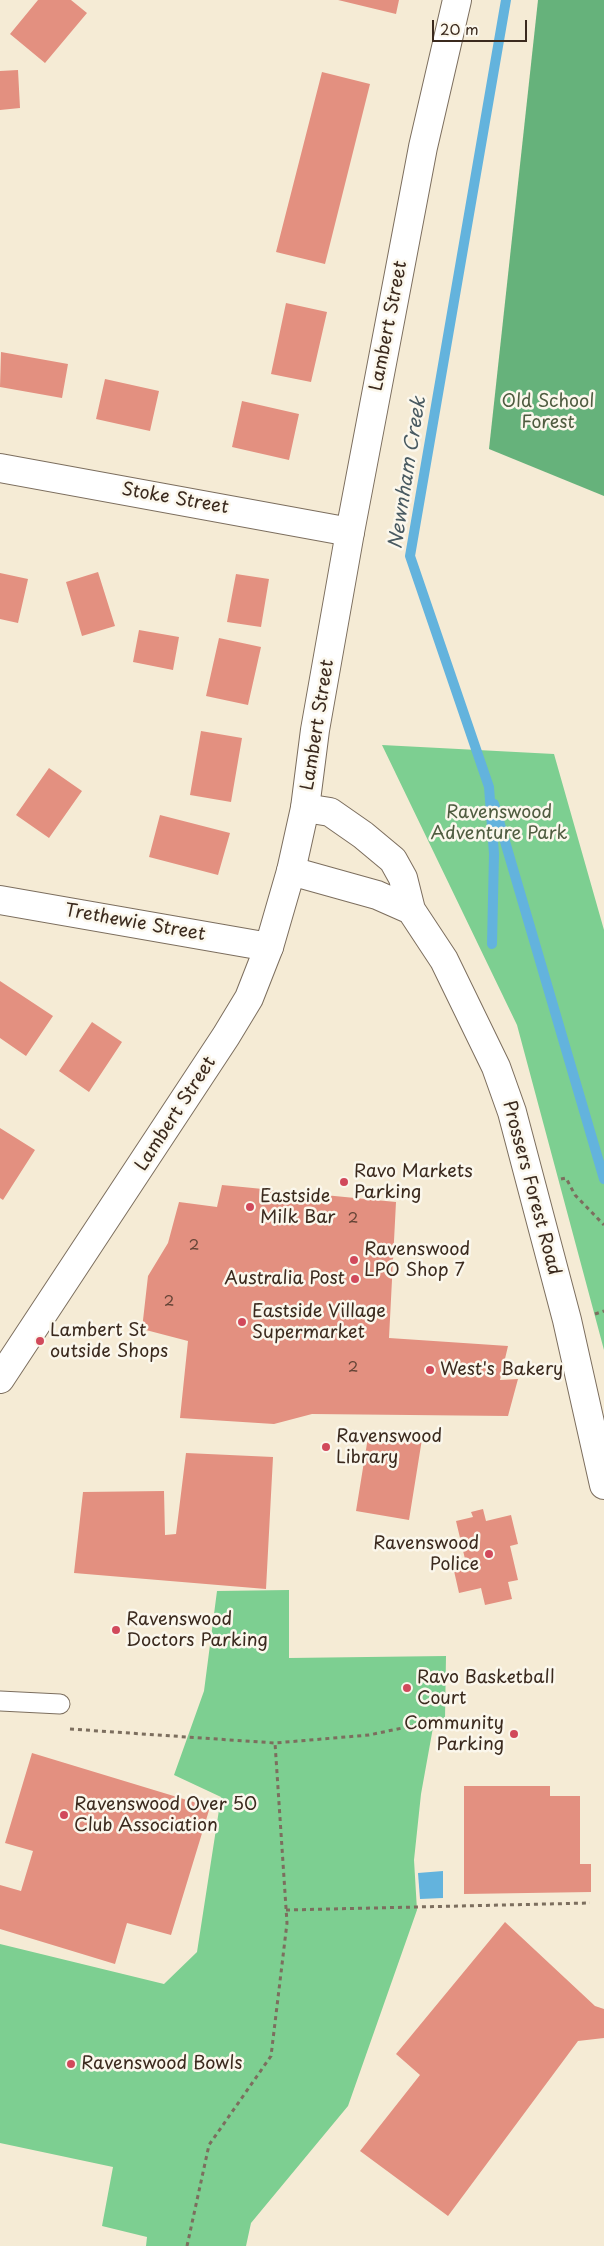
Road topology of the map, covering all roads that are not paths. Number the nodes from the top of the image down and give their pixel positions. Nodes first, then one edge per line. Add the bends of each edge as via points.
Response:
1 (457, 0) edge
2 (0, 468) edge
3 (350, 532) junction
4 (305, 808) junction
5 (291, 871) junction
6 (0, 900) edge
7 (411, 910) junction
8 (269, 947) junction
9 (0, 1379) edge
10 (604, 1485) edge
11 (0, 1701) edge
12 (60, 1704) dead end

1 - 3 street, Lambert Street via 423,147
2 - 3 street, Stoke Street
3 - 4 street, Lambert Street via 315,730
4 - 5 street, Lambert Street
4 - 7 street, Prossers Forest Road via 330,812 392,860 403,878
5 - 7 street via 376,895
5 - 8 street, Lambert Street
6 - 8 street, Trethewie Street
7 - 10 street, Prossers Forest Road via 444,960 496,1067 512,1112 567,1320
8 - 9 street, Lambert Street via 249,998 226,1036
11 - 12 lane

